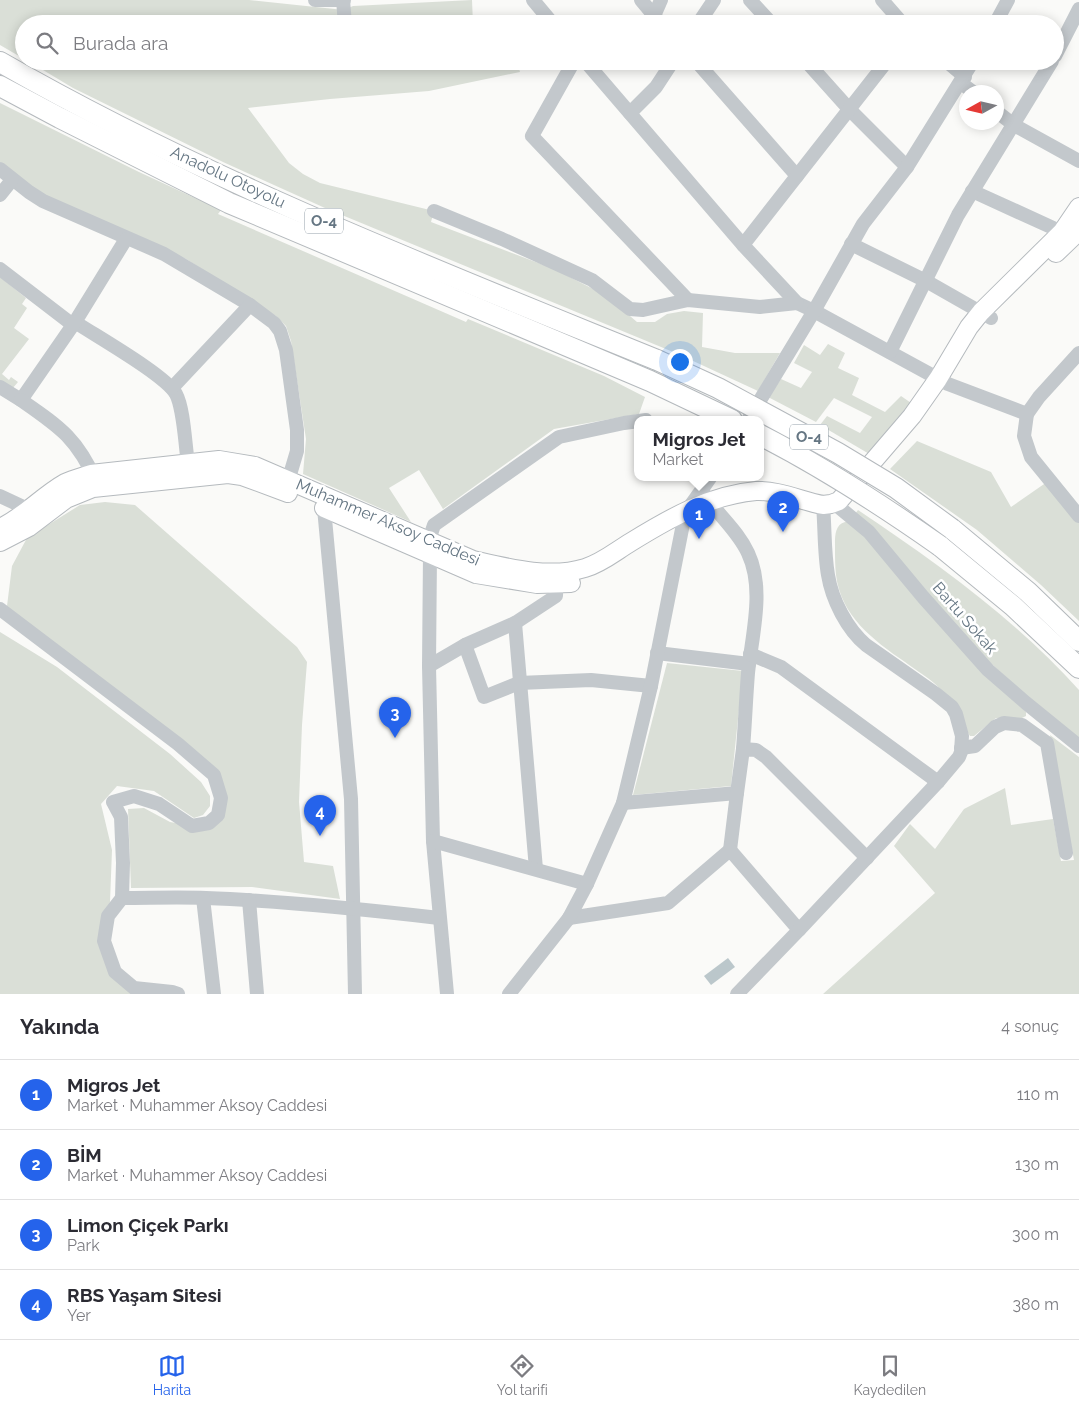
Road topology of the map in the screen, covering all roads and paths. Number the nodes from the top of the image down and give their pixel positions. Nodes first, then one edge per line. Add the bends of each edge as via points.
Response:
1 (315, 0) edge
2 (344, 0) edge
3 (533, 0) edge
4 (641, 0) edge
5 (662, 0) edge
6 (714, 0) edge
7 (750, 0) edge
8 (882, 0) edge
9 (1008, 0) edge
10 (1079, 9) edge
11 (345, 15) edge
12 (546, 15) edge
13 (654, 15) edge
14 (659, 15) edge
15 (704, 15) edge
16 (764, 15) edge
17 (896, 15) edge
18 (1000, 15) edge
19 (1064, 38) edge
20 (0, 62) edge
21 (569, 70) edge
22 (593, 70) edge
23 (667, 70) edge
24 (704, 70) edge
25 (814, 70) edge
26 (879, 70) edge
27 (954, 70) edge
28 (968, 70) edge
29 (1047, 70) edge
30 (963, 80) junction
31 (967, 85) edge
32 (0, 86) edge
33 (849, 109) junction
34 (630, 113) junction
35 (1004, 117) edge
36 (1014, 125) junction
37 (1079, 161) edge
38 (906, 167) junction
39 (0, 169) edge
40 (797, 176) junction
41 (12, 180) junction
42 (972, 191) junction
43 (0, 195) edge
44 (1079, 207) edge
45 (434, 212) dead end
46 (1070, 231) edge
47 (126, 239) junction
48 (851, 244) junction
49 (742, 245) junction
50 (0, 269) edge
51 (926, 281) junction
52 (688, 300) junction
53 (797, 303) junction
54 (250, 305) junction
55 (814, 311) junction
56 (986, 315) junction
57 (74, 323) junction
58 (890, 352) junction
59 (1079, 353) edge
60 (943, 381) junction
61 (0, 387) edge
62 (172, 388) junction
63 (22, 400) junction
64 (1026, 414) junction
65 (724, 416) edge
66 (750, 416) edge
67 (634, 422) edge
68 (764, 437) edge
69 (188, 463) junction
70 (96, 481) junction
71 (710, 481) edge
72 (287, 486) junction
73 (0, 496) edge
74 (709, 500) junction
75 (324, 508) junction
76 (831, 509) junction
77 (35, 515) junction
78 (686, 516) junction
79 (1079, 516) edge
80 (0, 528) edge
81 (0, 542) edge
82 (430, 547) junction
83 (557, 578) junction
84 (0, 609) edge
85 (515, 623) junction
86 (1079, 641) edge
87 (465, 645) junction
88 (657, 653) junction
89 (750, 659) junction
90 (429, 666) junction
91 (1079, 668) edge
92 (519, 683) junction
93 (651, 686) junction
94 (1040, 715) junction
95 (1029, 730) junction
96 (1079, 746) edge
97 (961, 748) junction
98 (743, 749) junction
99 (938, 782) junction
100 (737, 793) junction
101 (623, 803) junction
102 (433, 841) junction
103 (730, 850) junction
104 (1066, 853) dead end
105 (867, 858) junction
106 (536, 869) junction
107 (587, 884) junction
108 (122, 898) junction
109 (203, 898) junction
110 (249, 900) junction
111 (352, 908) junction
112 (439, 918) junction
113 (569, 918) junction
114 (799, 930) junction
115 (178, 994) edge
116 (214, 994) edge
117 (257, 994) edge
118 (355, 994) edge
119 (447, 994) edge
120 (509, 994) edge
121 (737, 994) edge

1 - 2 street
2 - 11 street
3 - 12 street
4 - 13 street
5 - 14 street
6 - 15 street
7 - 16 street
8 - 17 street
9 - 18 street
10 - 19 street
20 - 86 highway, Anadolu Otoyolu / O-4, bridge via 64,98 243,185 718,388 896,488 1028,592
21 - 52 street via 532,136
22 - 34 street
23 - 34 street via 656,87
24 - 40 street
25 - 33 street
26 - 33 street
27 - 30 street
28 - 30 street
29 - 36 street
30 - 31 street
30 - 38 street
32 - 65 highway, Anadolu Otoyolu / O-4 via 229,203 650,381
33 - 38 street
33 - 40 street
34 - 49 street
35 - 36 street
36 - 37 street
36 - 42 street
38 - 48 street via 875,206
39 - 41 street
40 - 49 street
41 - 43 street
41 - 47 street via 44,201
42 - 46 street
42 - 51 street
44 - 46 main road
45 - 52 street via 592,280 630,309 643,310
46 - 56 main road
47 - 54 street via 164,254
47 - 57 street
48 - 51 street
48 - 55 street
49 - 53 street
50 - 57 street
51 - 56 street
51 - 58 street
52 - 53 street via 760,307
53 - 55 street
54 - 62 street
54 - 72 street via 274,323 286,350 298,440
55 - 58 street
55 - 66 street
56 - 60 main road via 978,334
57 - 62 street
57 - 63 street
58 - 60 street
59 - 64 street
60 - 64 street
60 - 76 main road via 928,415 850,507
61 - 63 street
62 - 69 street via 179,403
63 - 70 street via 68,436 86,460
64 - 79 street via 1024,436 1031,457
67 - 82 street via 559,437 434,525
68 - 91 highway, O-4, bridge via 887,509 940,546 1013,606
69 - 70 main road, Muhammer Aksoy Caddesi
69 - 72 main road, Muhammer Aksoy Caddesi via 219,460 255,466
70 - 72 main road, Muhammer Aksoy Caddesi via 228,474
70 - 77 main road, Muhammer Aksoy Caddesi via 66,483
71 - 74 street
72 - 75 main road, Muhammer Aksoy Caddesi
72 - 82 main road, Muhammer Aksoy Caddesi
73 - 77 street
74 - 76 main road, Muhammer Aksoy Caddesi via 764,502 813,515
74 - 78 main road, Muhammer Aksoy Caddesi
74 - 89 street via 742,541 753,566 757,590
75 - 82 main road, Muhammer Aksoy Caddesi
75 - 111 street via 351,799
76 - 94 street, Bartu Sokak via 869,532 988,670
76 - 97 street via 830,581 850,628 866,645 952,707 959,720
77 - 80 main road
77 - 81 main road via 29,527
78 - 83 main road, Muhammer Aksoy Caddesi via 603,573 584,580
78 - 88 street
82 - 83 main road, Muhammer Aksoy Caddesi
82 - 90 street
83 - 85 street via 556,596
84 - 108 street via 214,775 221,798 218,815 208,823 192,826 159,804 134,796 113,802 121,817
85 - 87 street
85 - 92 street
87 - 90 street
87 - 92 street via 484,697
88 - 89 street
88 - 93 street
89 - 98 street
89 - 99 street via 781,667
90 - 102 street
92 - 93 street via 591,680
92 - 106 street
93 - 101 street
94 - 95 street
94 - 96 street, Bartu Sokak
95 - 97 street via 1017,724 999,724 975,746
95 - 104 street via 1047,742
97 - 99 street via 959,757
98 - 100 street
98 - 105 street via 762,753
99 - 105 street
100 - 101 street
100 - 103 street
101 - 107 street
102 - 106 street
102 - 112 street
103 - 113 street via 668,903
103 - 114 street
105 - 114 street
106 - 107 street
107 - 113 street
108 - 109 street
108 - 115 street via 108,916 104,941 115,972 134,988
109 - 110 street
109 - 116 street
110 - 111 street
110 - 117 street
111 - 112 street
111 - 118 street
112 - 119 street
113 - 120 street
114 - 121 street

